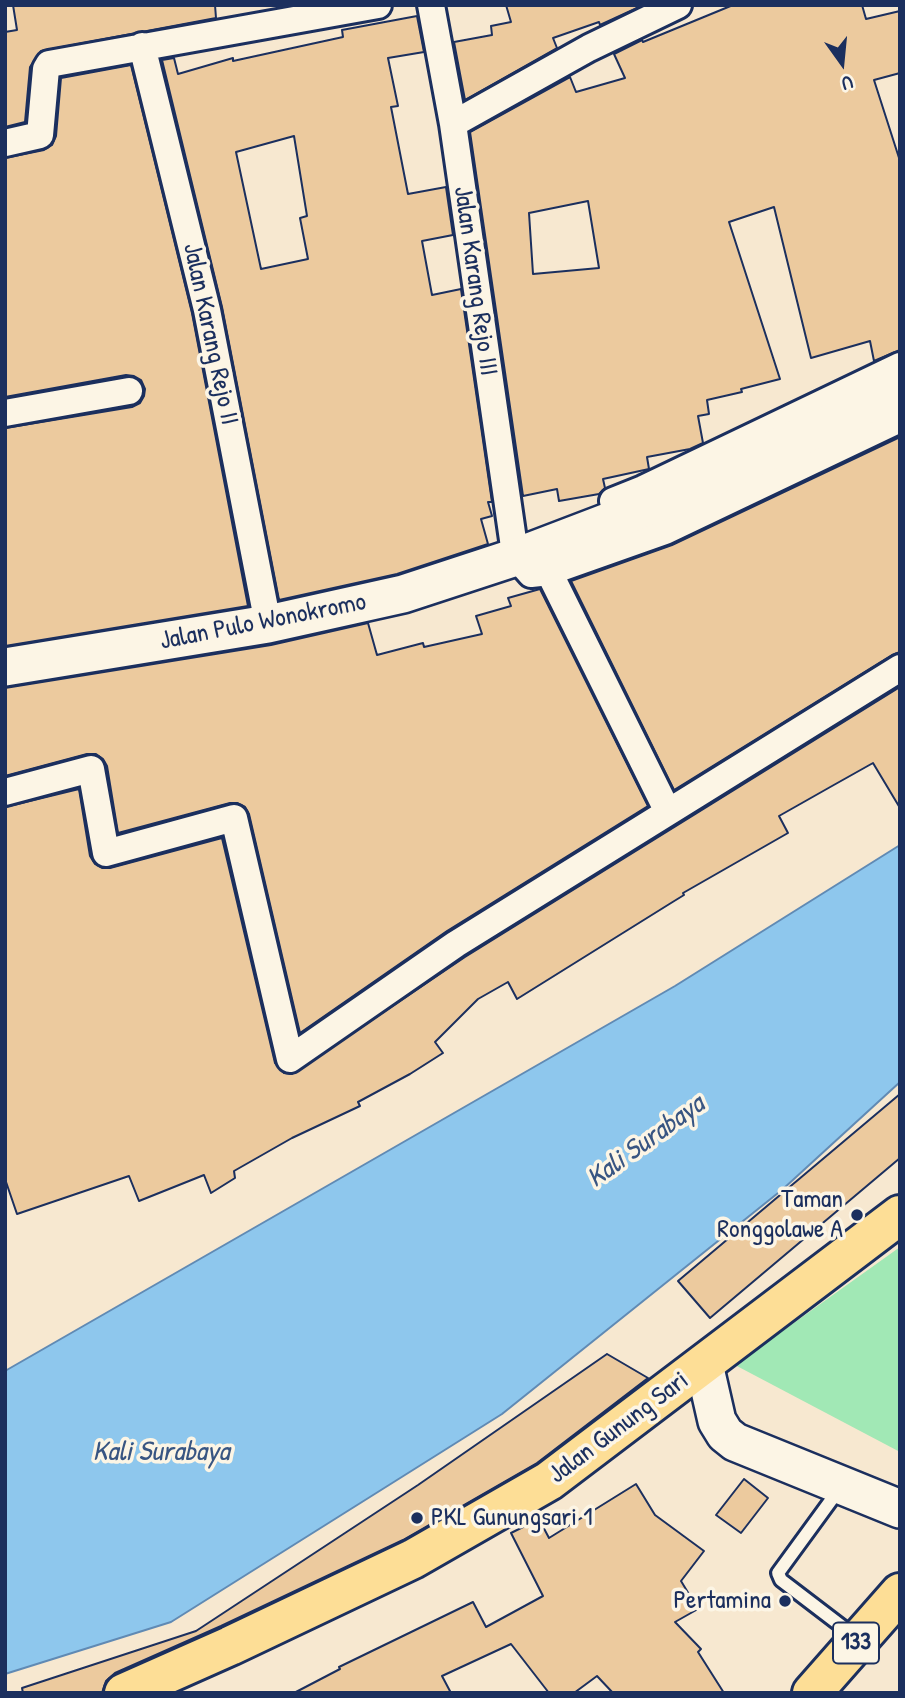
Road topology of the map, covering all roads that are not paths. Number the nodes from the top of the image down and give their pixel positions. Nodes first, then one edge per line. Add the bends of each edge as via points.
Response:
1 (377, 5) edge
2 (431, 5) edge
3 (678, 5) edge
4 (142, 46) junction
5 (453, 124) junction
6 (5, 143) edge
7 (900, 366) edge
8 (900, 387) edge
9 (129, 391) dead end
10 (5, 413) edge
11 (900, 419) edge
12 (514, 548) junction
13 (549, 572) junction
14 (268, 624) junction
15 (5, 667) edge
16 (900, 668) edge
17 (5, 792) edge
18 (667, 810) junction
19 (900, 1215) edge
20 (704, 1364) junction
21 (843, 1485) junction
22 (900, 1509) edge
23 (900, 1593) edge
24 (859, 1639) junction
25 (124, 1693) edge
26 (812, 1693) edge

1 - 4 street
2 - 5 street, Jalan Karang Rejo III
3 - 5 street via 589,48
4 - 6 street via 49,64 40,135
4 - 14 street, Jalan Karang Rejo II via 207,310
5 - 12 street, Jalan Karang Rejo III
7 - 12 street, Jalan Pulo Wonokromo
8 - 12 main road, Jalan Pulo Wonokromo via 660,502
9 - 10 street
11 - 13 street via 665,531
12 - 13 street via 531,574
12 - 14 main road, Jalan Pulo Wonokromo via 403,594
13 - 18 street
14 - 15 main road, Jalan Pulo Wonokromo
16 - 18 street
17 - 18 street via 91,768 106,853 234,818 290,1059 456,944
19 - 20 main road, Jalan Gunung Sari
20 - 21 main road via 717,1421 734,1442
20 - 25 main road, Jalan Gunung Sari via 549,1481 425,1552
21 - 22 main road
21 - 24 lane via 778,1573 781,1580
23 - 24 main road, 133
24 - 26 main road, 133

